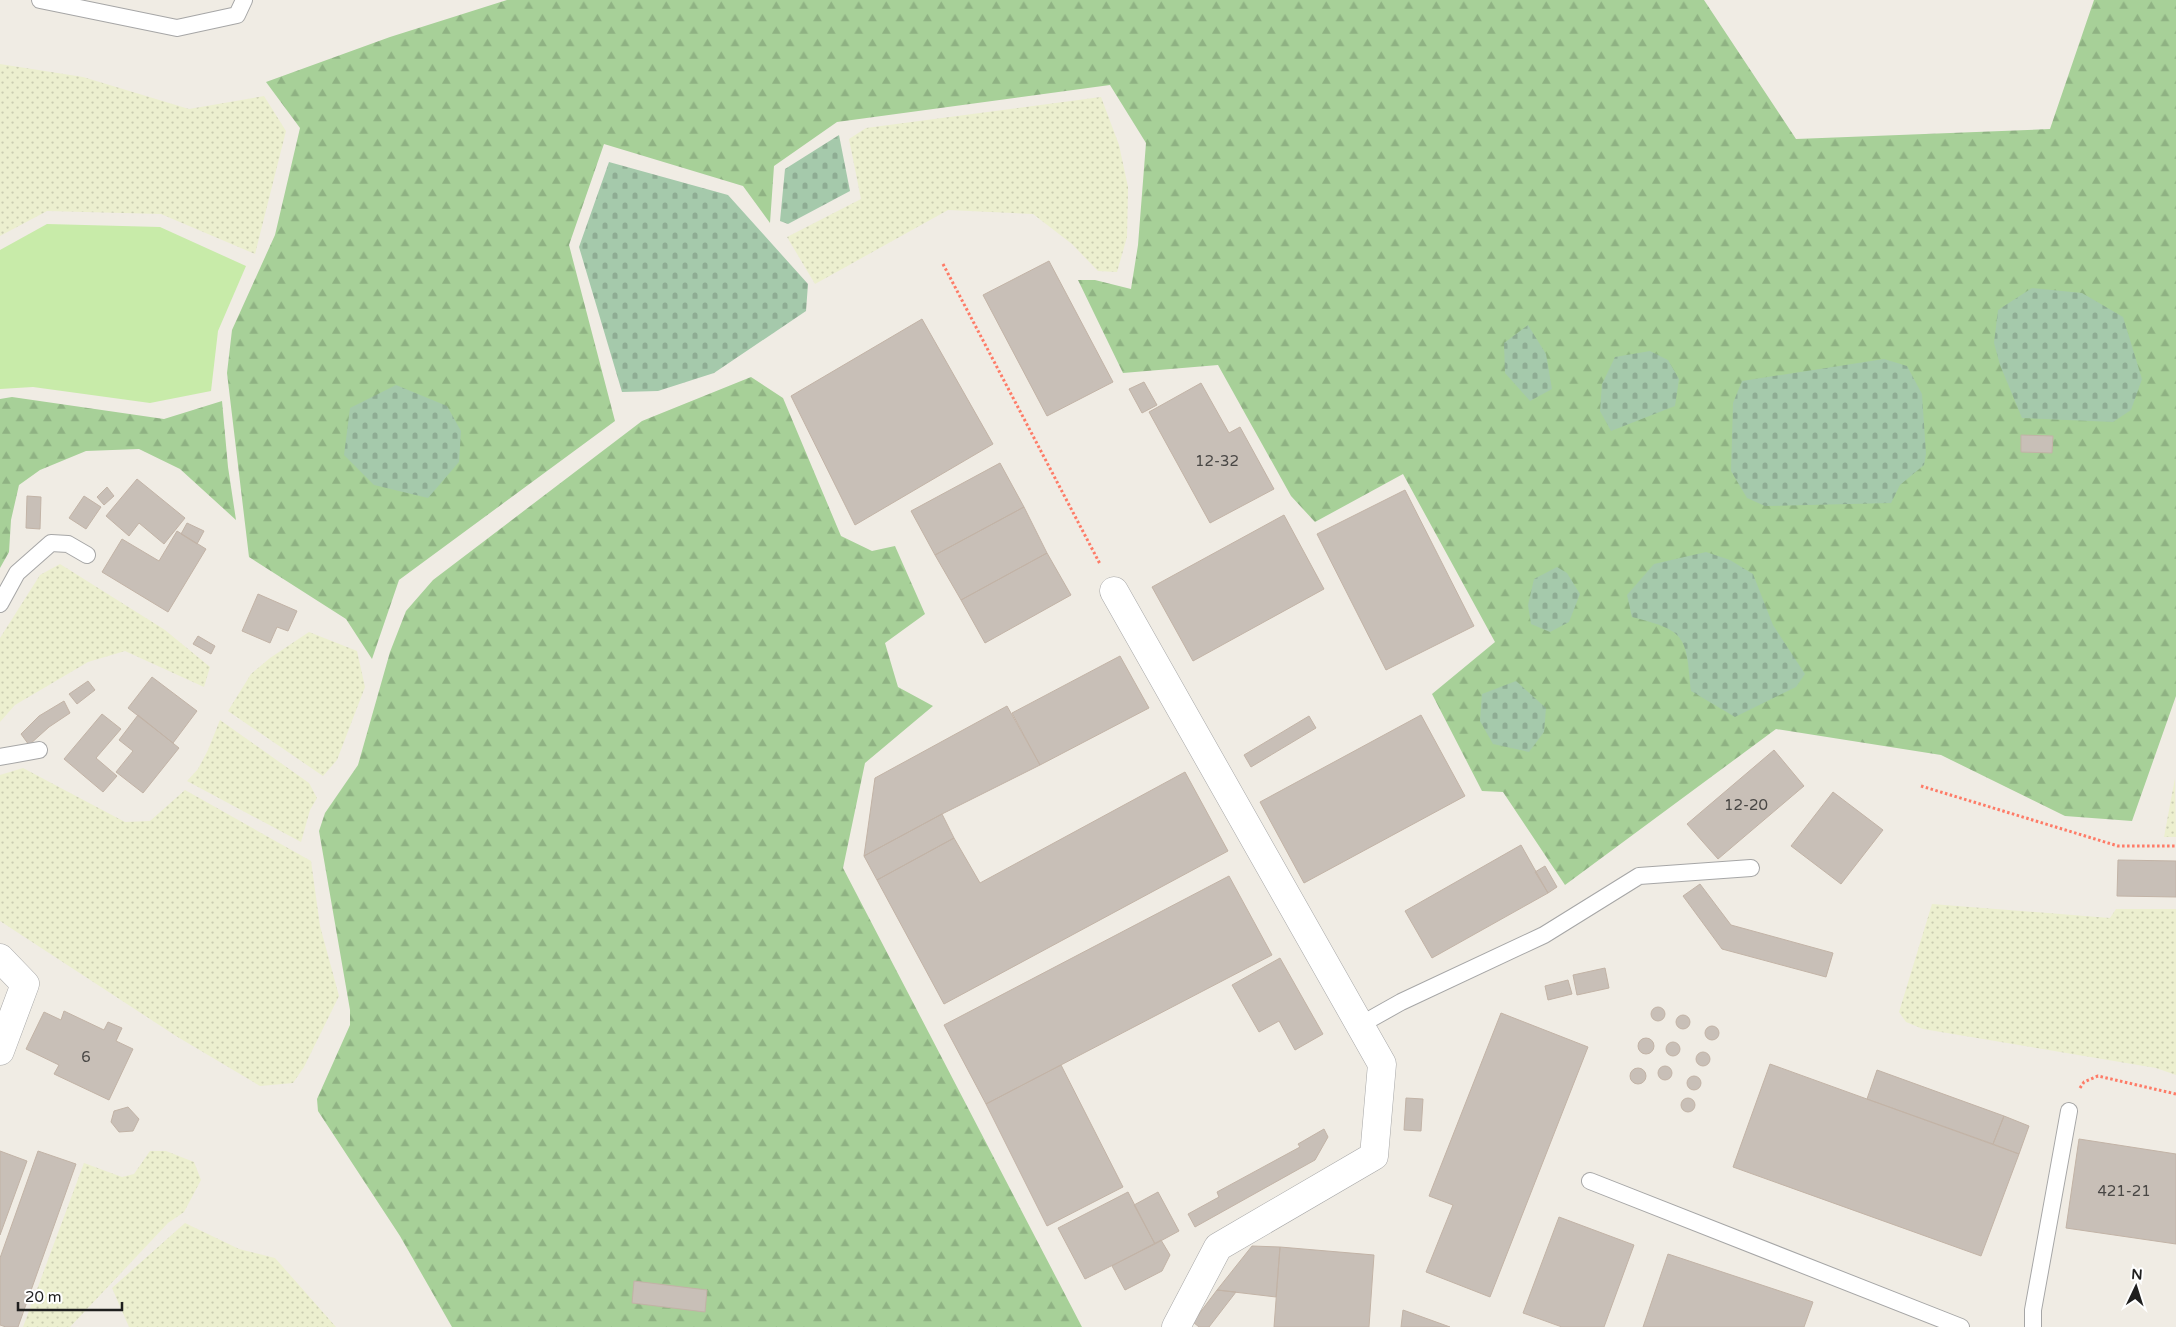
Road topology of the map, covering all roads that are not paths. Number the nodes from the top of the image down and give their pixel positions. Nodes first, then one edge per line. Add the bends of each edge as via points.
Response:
1 (40, 0) edge
2 (244, 0) edge
3 (87, 555) dead end
4 (1114, 591) road end
5 (0, 604) edge
6 (39, 750) dead end
7 (0, 758) edge
8 (1751, 868) dead end
9 (0, 958) edge
10 (1360, 1025) junction
11 (0, 1051) edge
12 (2069, 1111) road end
13 (1590, 1182) dead end
14 (1176, 1327) edge
15 (1961, 1327) edge
16 (2033, 1327) edge

1 - 2 lane via 177,28 237,15
3 - 5 lane via 68,544 51,543 17,573
4 - 10 street
6 - 7 lane
8 - 10 lane via 1639,876 1544,935 1401,1002
9 - 11 street via 25,984
10 - 14 street via 1382,1064 1374,1156 1218,1248
12 - 16 lane via 2033,1310
13 - 15 lane

